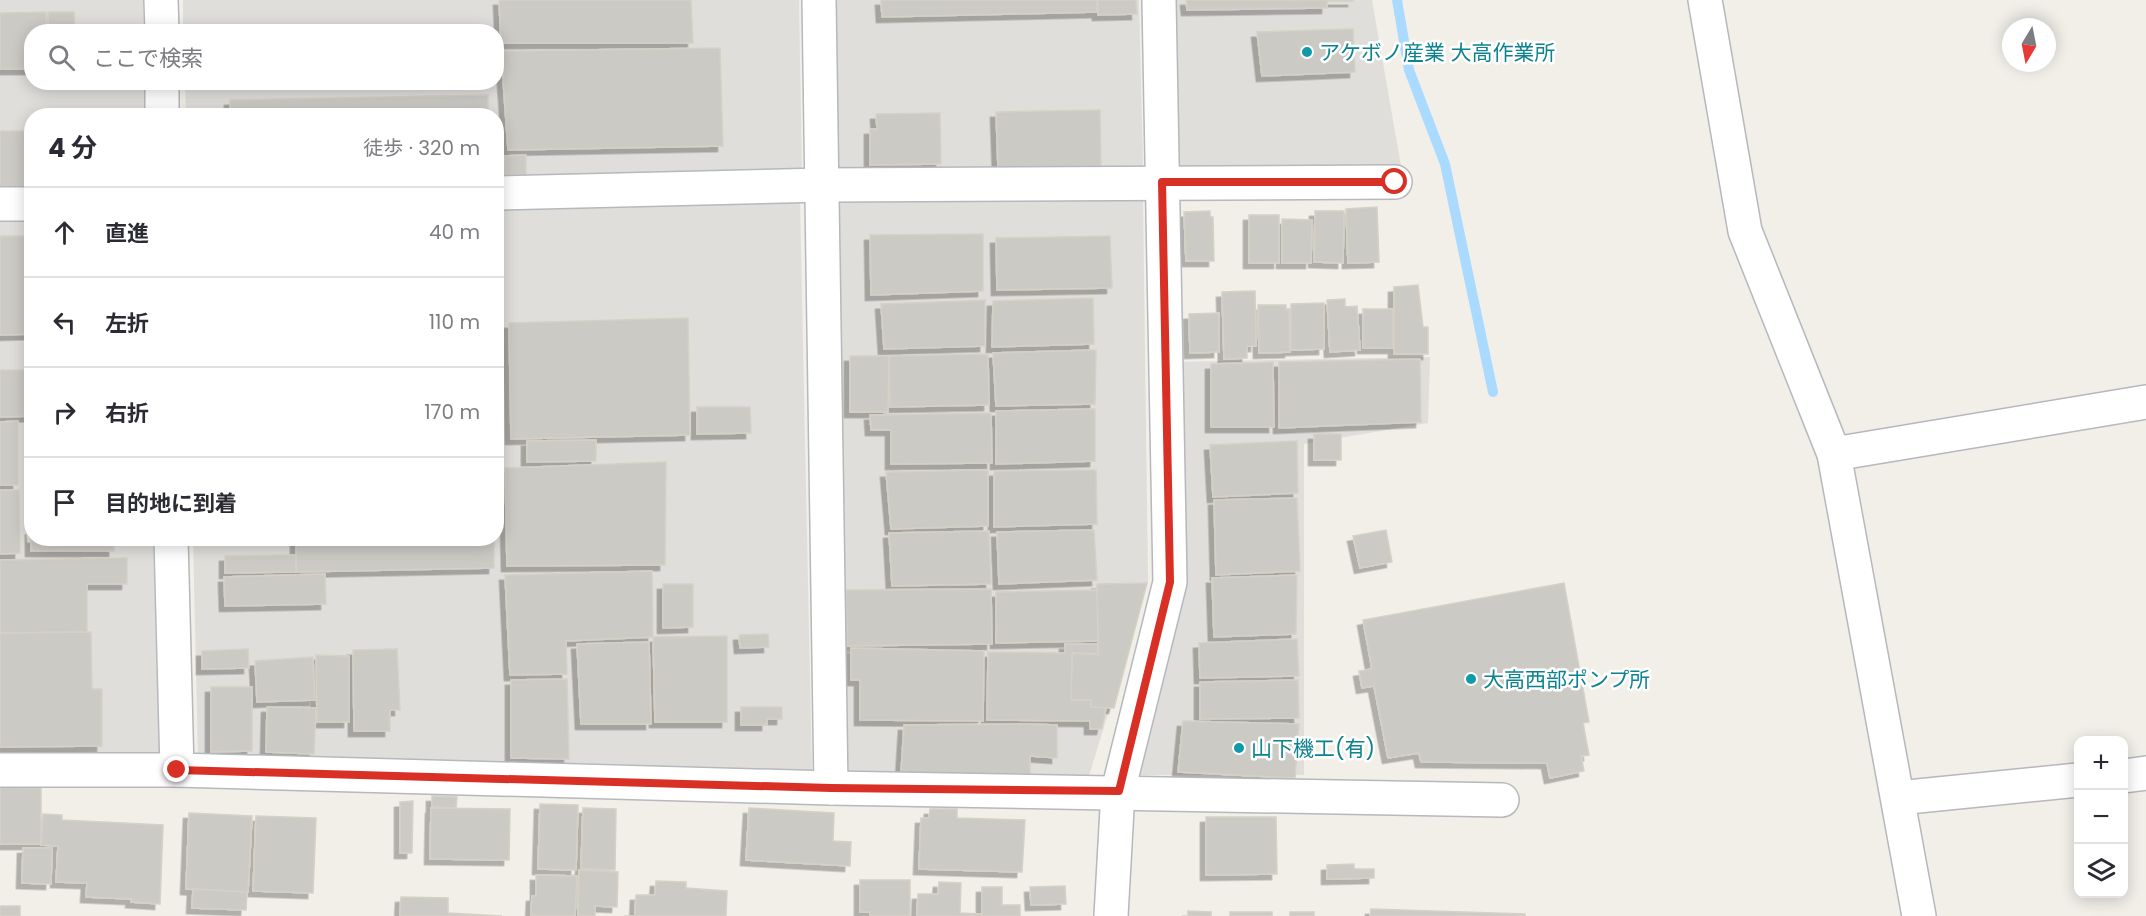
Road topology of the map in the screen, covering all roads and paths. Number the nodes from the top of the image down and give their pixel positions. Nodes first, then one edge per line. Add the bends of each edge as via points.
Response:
1 (161, 0) edge
2 (819, 0) edge
3 (1159, 0) edge
4 (1705, 0) edge
5 (162, 24) edge
6 (162, 90) edge
7 (162, 108) edge
8 (1162, 182) junction
9 (1395, 182) dead end
10 (823, 185) junction
11 (504, 193) edge
12 (0, 204) edge
13 (24, 204) edge
14 (2146, 402) edge
15 (1834, 454) junction
16 (171, 546) edge
17 (0, 770) edge
18 (177, 770) junction
19 (2146, 773) edge
20 (2128, 775) edge
21 (2074, 780) edge
22 (831, 788) junction
23 (1119, 791) junction
24 (1898, 798) junction
25 (1502, 800) dead end
26 (1111, 916) edge
27 (1919, 916) edge

1 - 5 street
2 - 10 street
3 - 8 street
4 - 15 street via 1745,231
6 - 7 street
8 - 9 street
8 - 10 street
8 - 23 street via 1170,582
10 - 11 street
10 - 22 street
12 - 13 street
14 - 15 street
15 - 24 street
16 - 18 street
17 - 18 street
18 - 22 street
19 - 20 street
21 - 24 street
22 - 23 street
23 - 25 street
23 - 26 street
24 - 27 street

